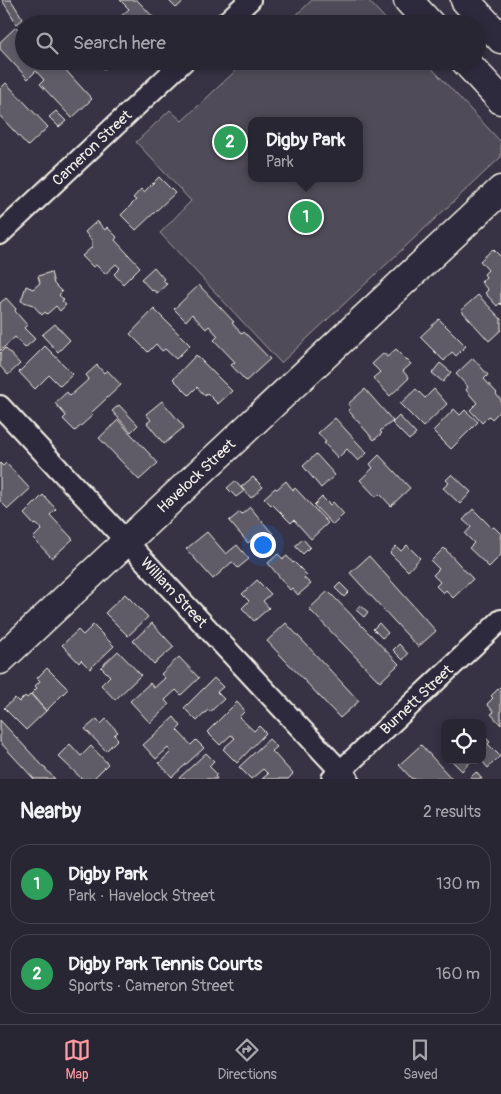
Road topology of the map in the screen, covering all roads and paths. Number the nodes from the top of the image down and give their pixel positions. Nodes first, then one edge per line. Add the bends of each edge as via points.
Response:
1 (250, 0) edge
2 (408, 0) edge
3 (465, 0) edge
4 (234, 15) edge
5 (422, 15) edge
6 (479, 15) edge
7 (486, 23) edge
8 (501, 39) edge
9 (174, 70) edge
10 (473, 70) edge
11 (501, 100) edge
12 (501, 190) edge
13 (0, 234) edge
14 (0, 406) edge
15 (127, 541) junction
16 (501, 620) edge
17 (0, 660) edge
18 (340, 776) edge

1 - 4 street
2 - 5 street
3 - 6 street
7 - 8 street
9 - 13 street, Cameron Street
10 - 11 street
12 - 15 street, Havelock Street
14 - 15 street, William Street
15 - 17 street, Havelock Street
15 - 18 street, William Street
16 - 18 street, Burnett Street

